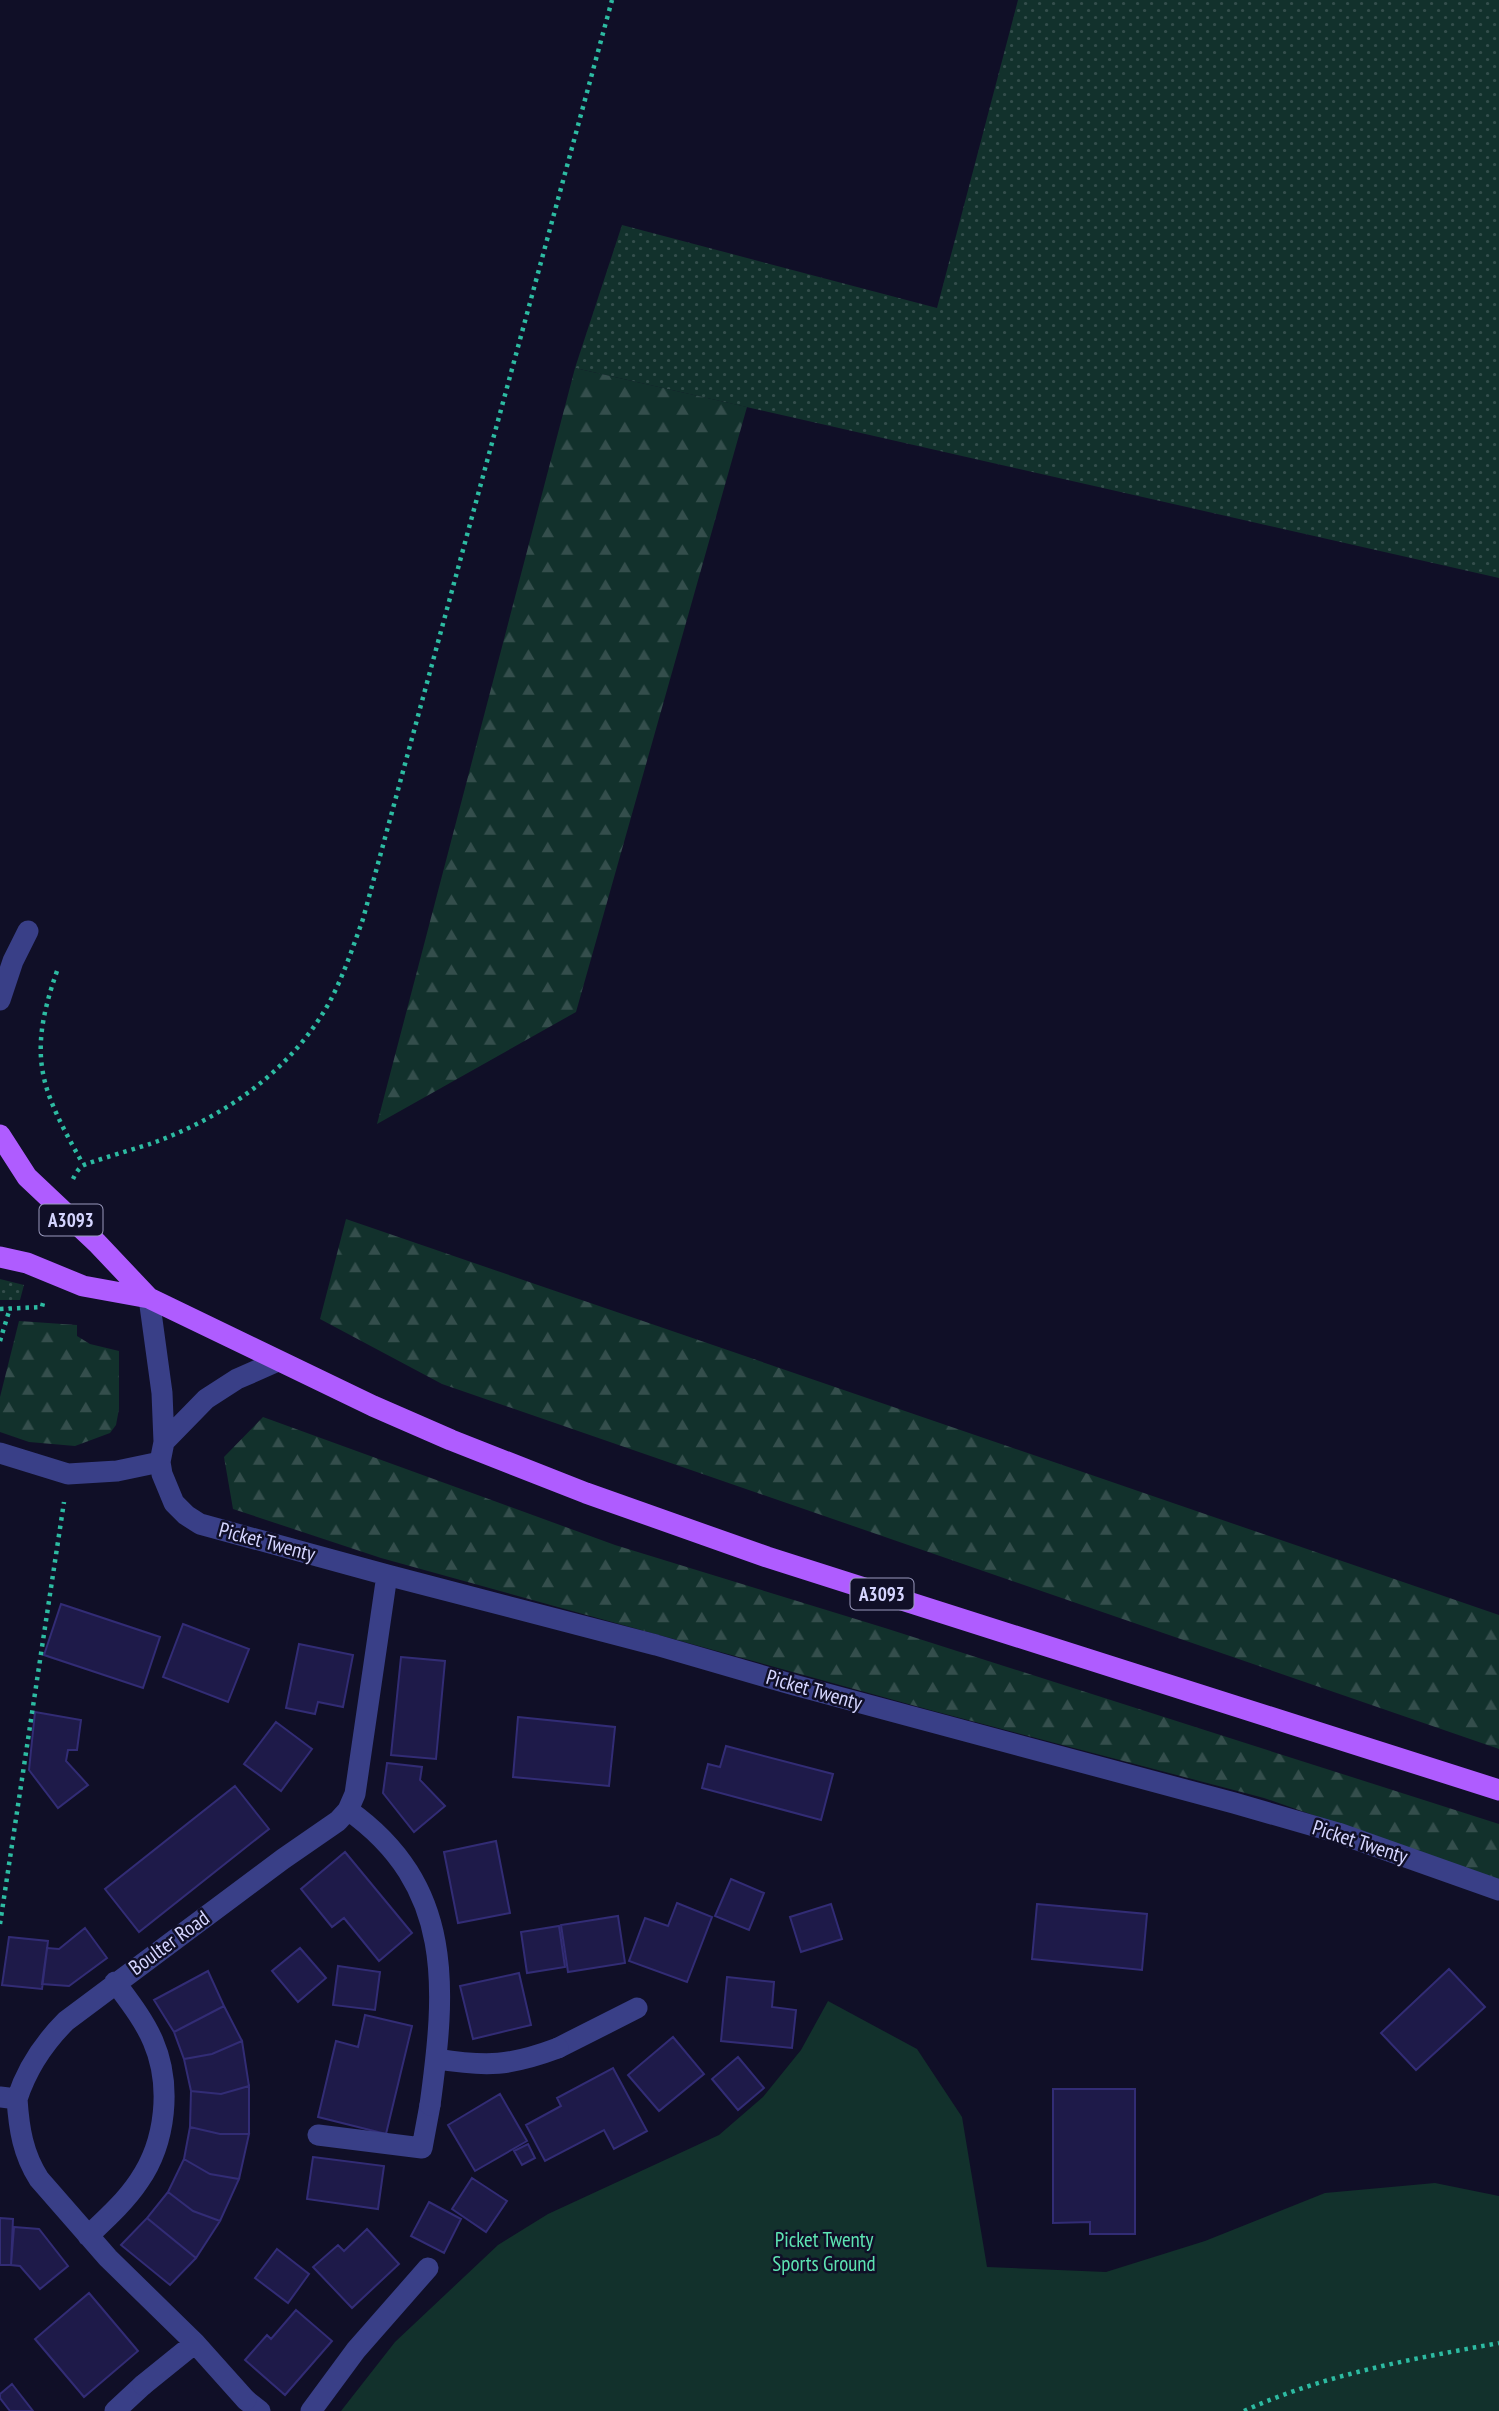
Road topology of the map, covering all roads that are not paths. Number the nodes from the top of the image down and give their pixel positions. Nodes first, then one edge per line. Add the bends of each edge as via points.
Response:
1 (28, 931) dead end
2 (0, 1000) edge
3 (0, 1135) edge
4 (0, 1257) edge
5 (149, 1298) junction
6 (278, 1361) junction
7 (162, 1452) junction
8 (0, 1453) edge
9 (387, 1575) junction
10 (1499, 1790) edge
11 (348, 1810) junction
12 (1499, 1890) edge
13 (115, 1982) junction
14 (637, 2008) dead end
15 (437, 2059) junction
16 (9, 2098) edge
17 (318, 2135) dead end
18 (88, 2236) junction
19 (428, 2268) dead end
20 (195, 2343) junction
21 (253, 2405) edge
22 (115, 2411) edge
23 (311, 2411) edge

1 - 2 street
3 - 5 main road, A3093 via 27,1177
4 - 5 main road, A3093 via 83,1286
5 - 6 main road, A3093
5 - 7 street, Picket Twenty via 162,1393
6 - 7 street via 206,1399
6 - 10 main road, A3093 via 451,1440 767,1557
7 - 8 street via 117,1471 68,1474
7 - 9 street, Picket Twenty via 162,1474 174,1503 200,1524
9 - 11 street via 355,1794
9 - 12 street, Picket Twenty via 1247,1807 1338,1833
11 - 13 street, Boulter Road
11 - 15 street via 398,1856 427,1907 438,1956
13 - 16 street, Boulter Road via 52,2035
13 - 18 street via 156,2050 164,2090 162,2124 141,2178
14 - 15 street via 528,2059 503,2064
15 - 17 street via 422,2148
16 - 18 street, Boulter Road via 30,2165
18 - 20 street, Boulter Road
19 - 23 street via 356,2350
20 - 21 street, Boulter Road
20 - 22 street

